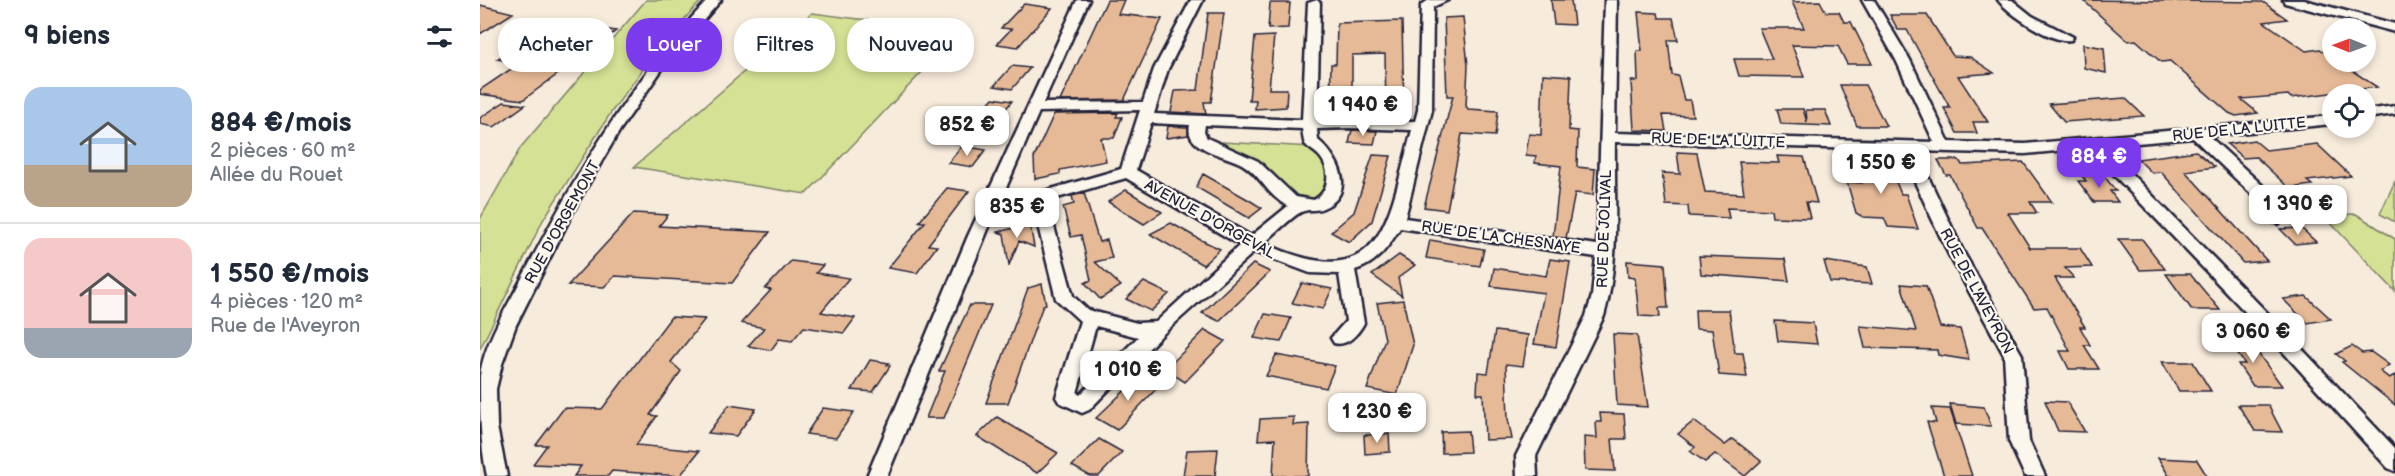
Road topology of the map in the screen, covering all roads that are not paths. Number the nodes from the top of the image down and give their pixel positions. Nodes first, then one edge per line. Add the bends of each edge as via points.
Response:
1 (715, 0) edge
2 (1083, 0) edge
3 (1197, 0) edge
4 (1442, 0) edge
5 (1611, 0) edge
6 (1868, 0) edge
7 (2004, 0) edge
8 (2289, 0) edge
9 (1314, 3) dead end
10 (2395, 28) edge
11 (2066, 37) dead end
12 (1033, 108) junction
13 (2395, 110) edge
14 (1146, 112) junction
15 (2376, 113) edge
16 (1198, 120) junction
17 (2322, 121) edge
18 (1309, 125) junction
19 (1421, 126) junction
20 (2197, 133) junction
21 (1606, 137) junction
22 (2092, 143) junction
23 (1906, 146) junction
24 (1944, 147) junction
25 (1128, 172) junction
26 (1039, 199) junction
27 (1300, 205) junction
28 (987, 213) junction
29 (2278, 218) dead end
30 (1396, 222) junction
31 (1251, 245) junction
32 (1605, 252) junction
33 (1346, 267) junction
34 (1090, 317) junction
35 (1156, 328) junction
36 (1340, 338) dead end
37 (2395, 462) edge
38 (497, 476) edge
39 (877, 476) edge
40 (1527, 476) edge
41 (2035, 476) edge

1 - 38 street, RUE D'ORGEMONT via 646,81 606,141 515,309 488,387 488,425
2 - 12 street
3 - 14 street, AVENUE D'ORGEVAL
4 - 19 street, AVENUE D'ORGEVAL via 1427,5 1424,20 1426,86
5 - 21 street, RUE DE JOLIVAL
6 - 24 street
7 - 11 street via 2027,19
8 - 10 street
9 - 18 street
12 - 14 street
12 - 28 street
13 - 15 street
14 - 16 street
14 - 25 street, AVENUE D'ORGEVAL
16 - 18 street
16 - 27 street via 1197,136 1255,165 1286,200
17 - 20 street, RUE DE LA LUITTE
18 - 19 street
18 - 27 street via 1311,141 1332,165 1335,186 1326,202
19 - 30 street, AVENUE D'ORGEVAL
20 - 22 street, RUE DE LA LUITTE
20 - 29 street via 2270,202
21 - 23 street, RUE DE LA LUITTE
21 - 32 street, RUE DE JOLIVAL
22 - 24 street, RUE DE LA LUITTE via 2025,149
22 - 37 street
23 - 24 street, RUE DE LA LUITTE
23 - 41 street, RUE DE L'AVEYRON via 1956,253 2013,355 2019,441
25 - 26 street, AVENUE D'ORGEVAL
25 - 31 street, AVENUE D'ORGEVAL
26 - 28 street, AVENUE D'ORGEVAL
26 - 34 street via 1065,299
27 - 31 street
28 - 39 street
30 - 32 street, RUE DE LA CHESNAYE
30 - 33 street, AVENUE D'ORGEVAL via 1380,249 1368,259
31 - 33 street, AVENUE D'ORGEVAL via 1294,265 1316,269
31 - 35 street via 1161,328
32 - 40 street, RUE DE JOLIVAL via 1595,316 1526,456
33 - 36 street via 1355,323
34 - 35 street via 1137,330
34 - 35 street via 1066,397 1082,405

